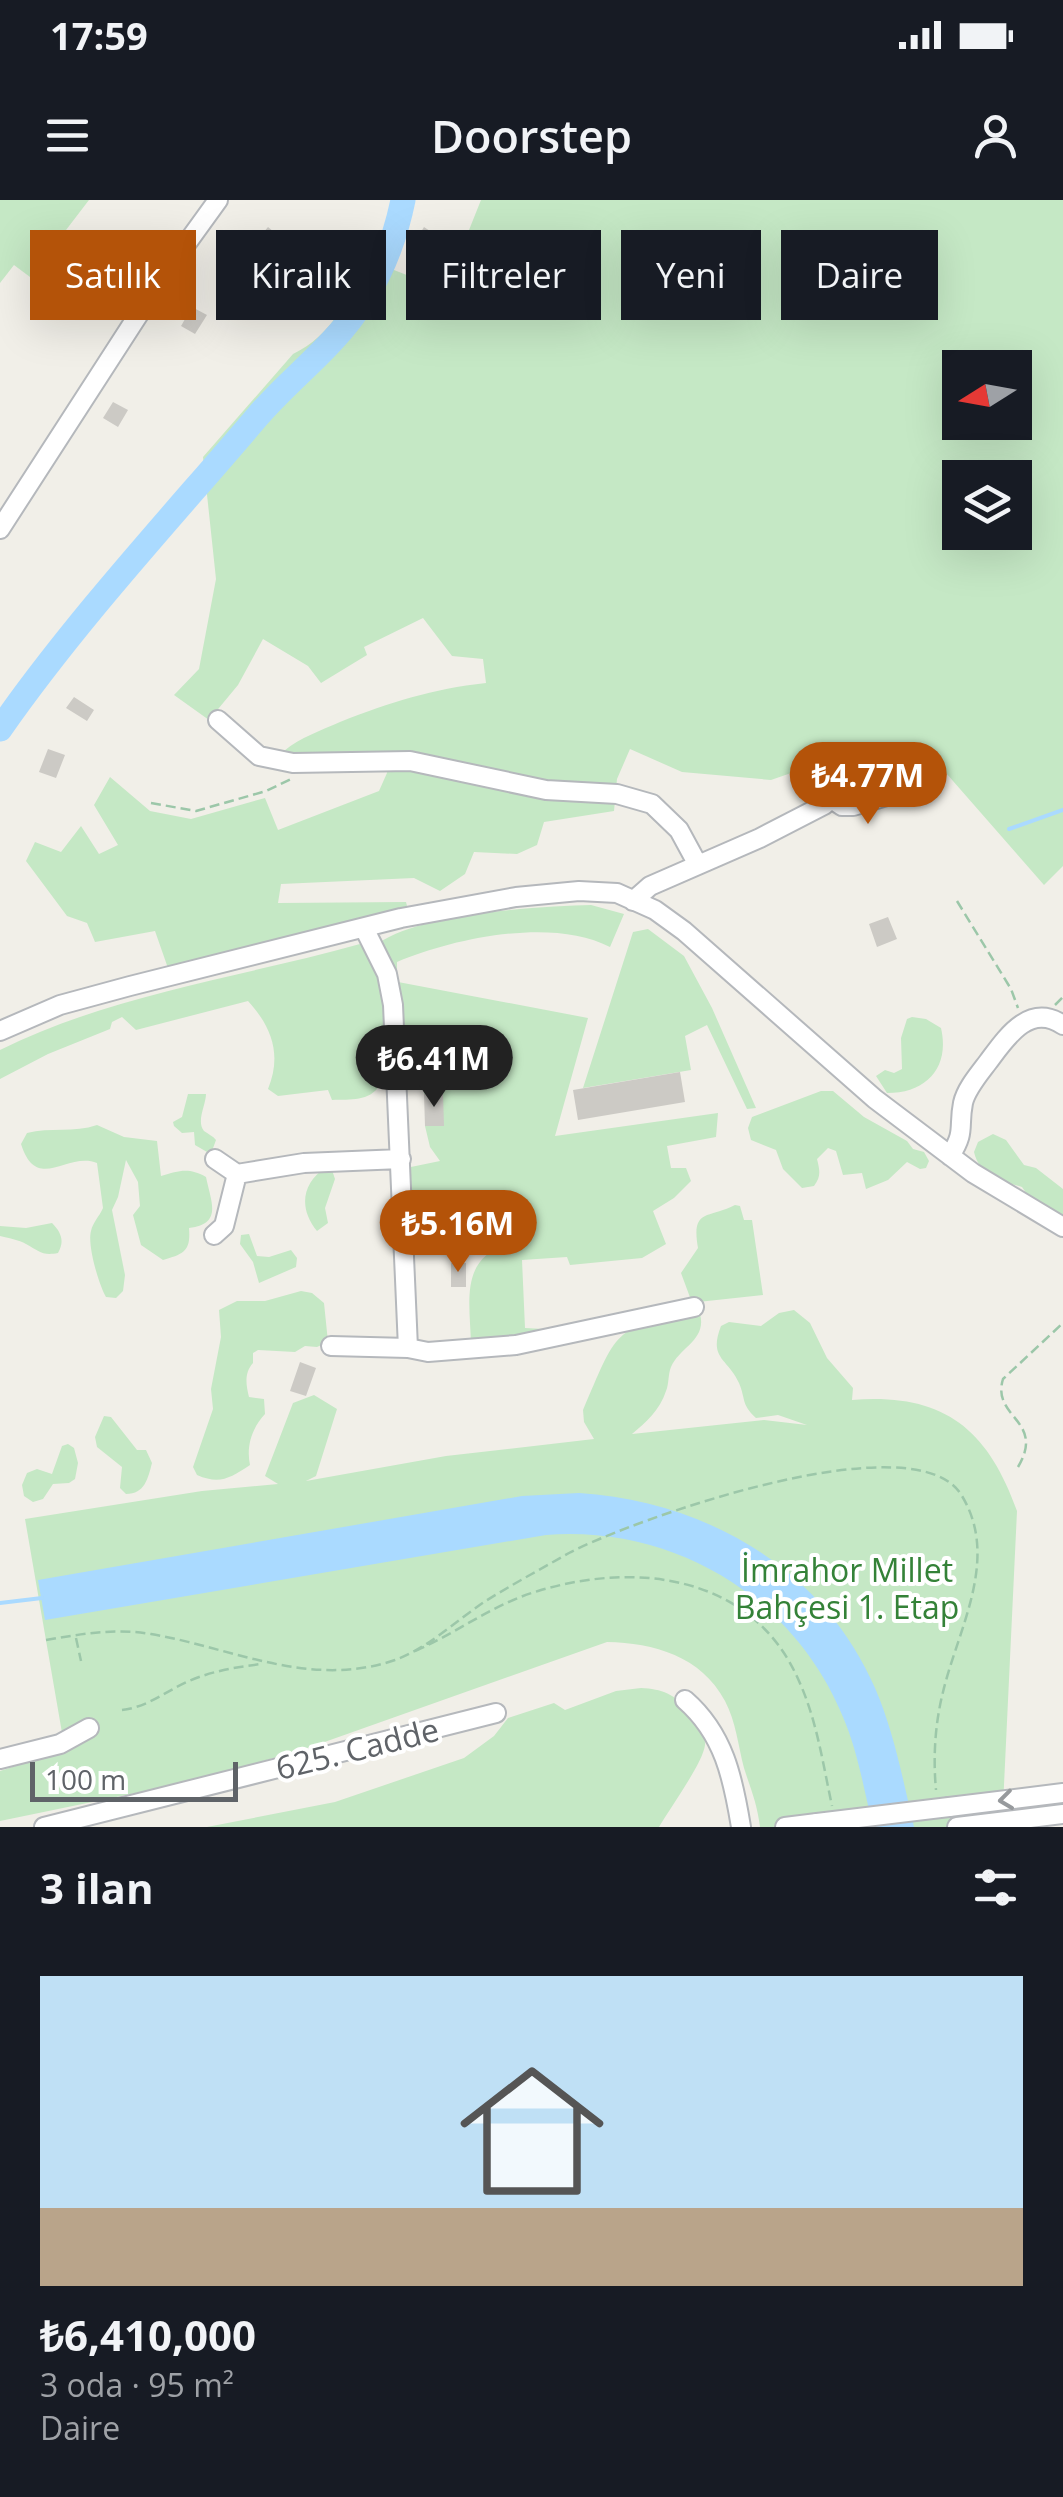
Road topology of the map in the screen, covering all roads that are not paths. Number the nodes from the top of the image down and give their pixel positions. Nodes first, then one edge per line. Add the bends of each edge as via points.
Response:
1 (218, 200) edge
2 (0, 528) edge
3 (218, 720) dead end
4 (852, 782) dead end
5 (917, 787) dead end
6 (834, 800) junction
7 (698, 865) junction
8 (634, 901) junction
9 (364, 928) junction
10 (1063, 1025) edge
11 (0, 1031) edge
12 (950, 1156) junction
13 (401, 1158) junction
14 (214, 1160) dead end
15 (237, 1174) junction
16 (1063, 1227) edge
17 (214, 1236) dead end
18 (694, 1308) dead end
19 (331, 1346) dead end
20 (408, 1348) junction
21 (685, 1700) dead end
22 (496, 1714) dead end
23 (90, 1728) dead end
24 (0, 1759) edge
25 (1063, 1793) edge
26 (1063, 1814) edge
27 (44, 1827) edge
28 (740, 1827) edge
29 (785, 1827) edge
30 (957, 1827) edge

1 - 2 street
3 - 7 street via 259,756 293,763 410,761 652,804 679,830
4 - 6 street
5 - 6 street via 853,806
6 - 7 street
7 - 8 street via 650,886
8 - 9 street via 579,891 516,897
8 - 12 street via 684,931
9 - 11 street via 74,1000
9 - 13 street via 390,988
10 - 12 street via 1044,1017 1011,1031 963,1100 962,1137
12 - 16 street
13 - 15 street
13 - 20 street
14 - 15 street
15 - 17 street via 224,1226
18 - 20 street via 516,1345
19 - 20 street
21 - 28 street via 722,1747
22 - 27 street, 625. Cadde
23 - 24 street via 60,1744
25 -> 29 street, bridge
26 - 30 street

